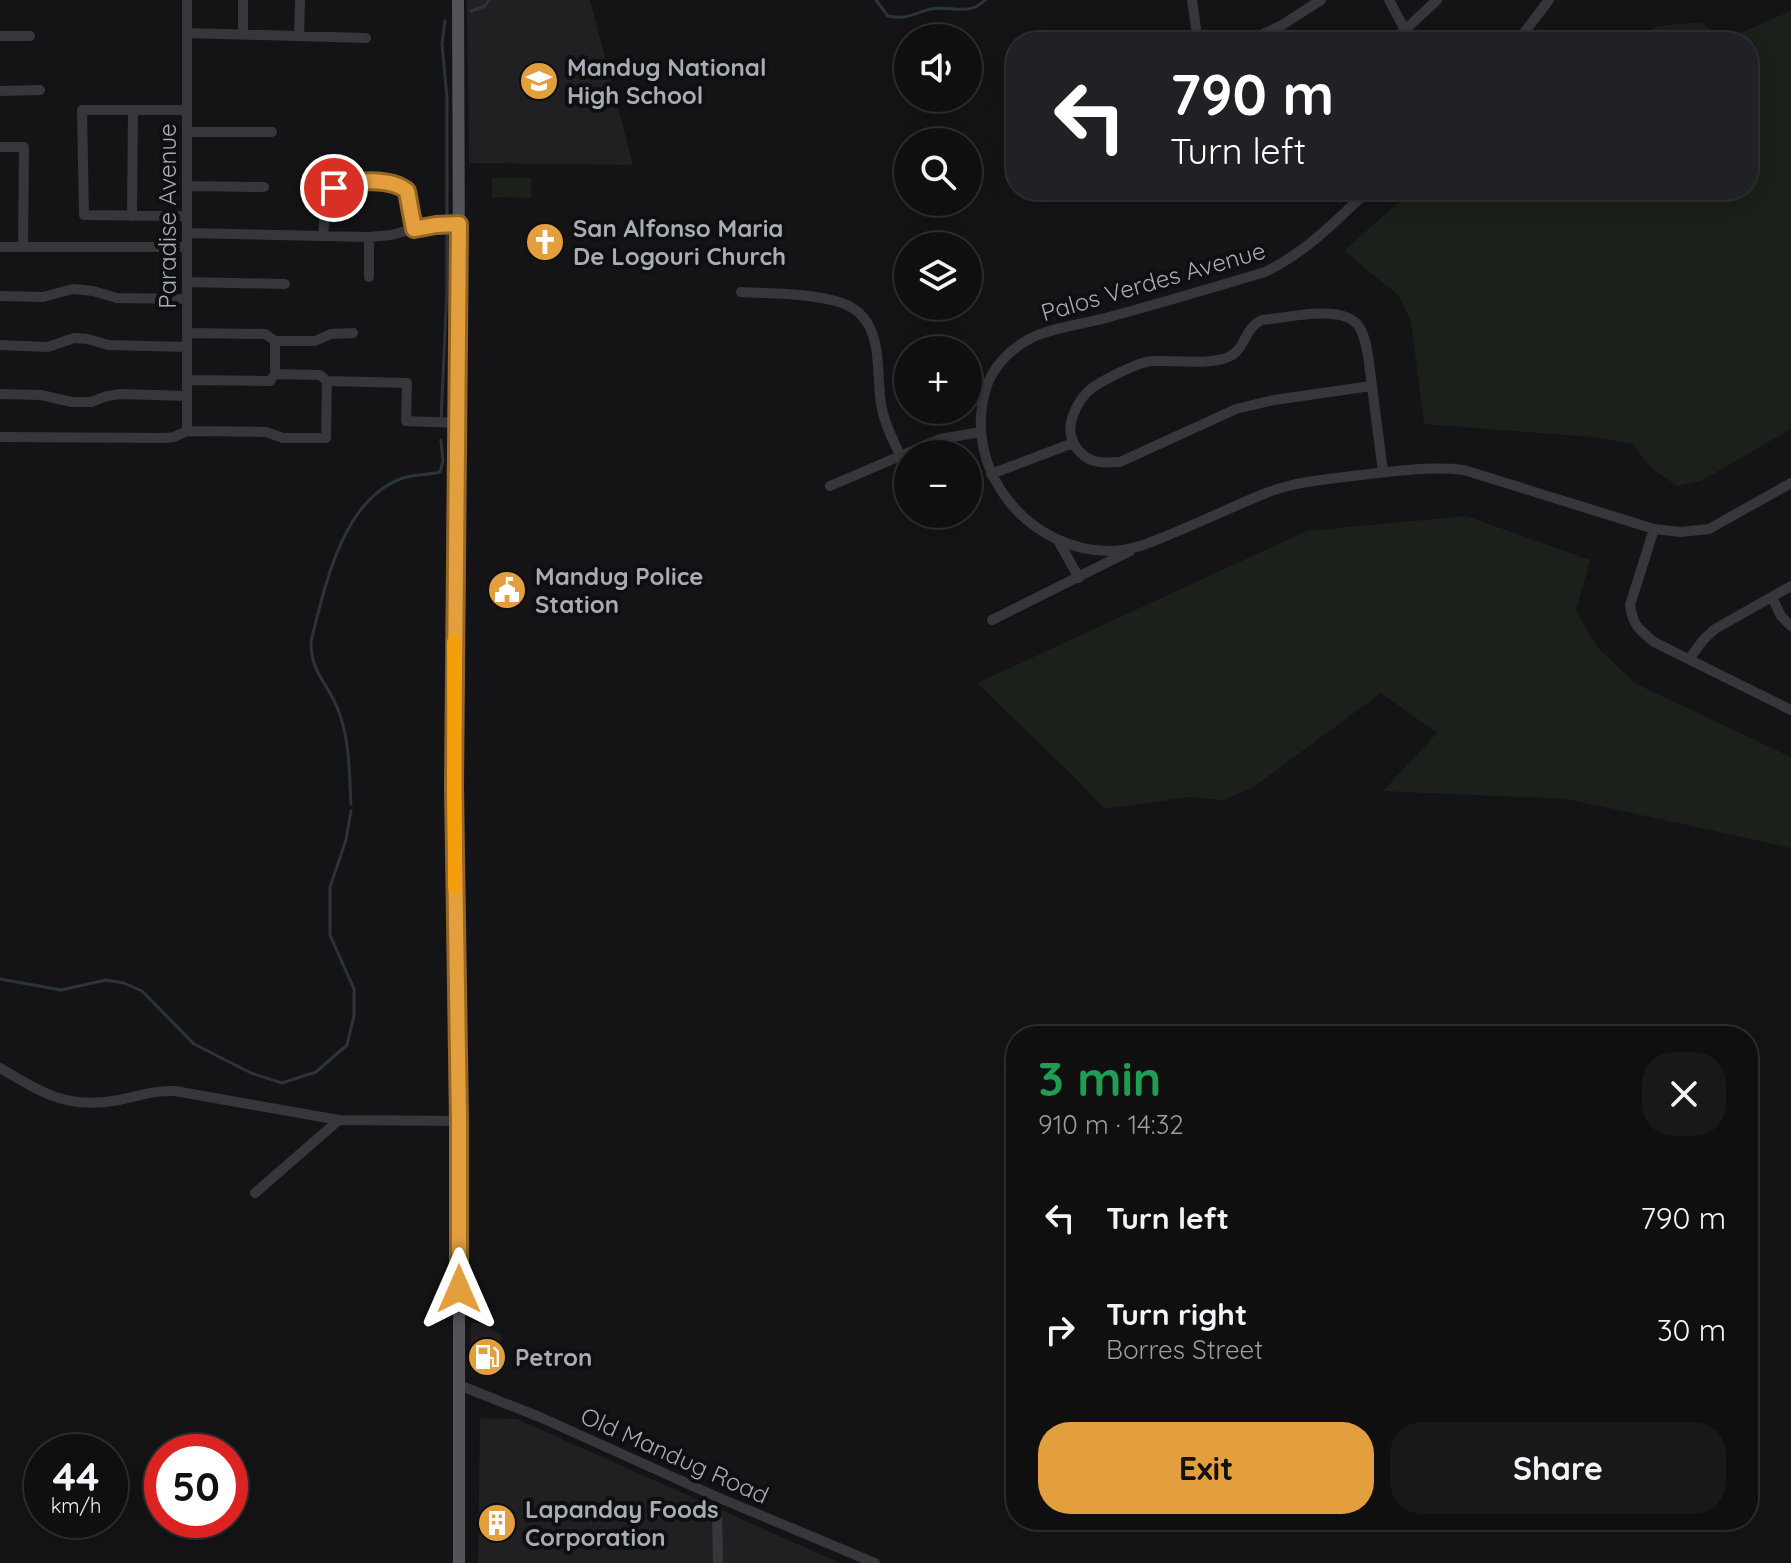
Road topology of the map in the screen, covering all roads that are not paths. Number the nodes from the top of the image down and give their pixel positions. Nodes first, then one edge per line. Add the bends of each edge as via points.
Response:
1 (187, 0) edge
2 (243, 0) edge
3 (300, 0) edge
4 (458, 0) edge
5 (1192, 0) edge
6 (1321, 0) edge
7 (1389, 0) edge
8 (1437, 0) edge
9 (1549, 0) edge
10 (1405, 30) junction
11 (1197, 32) edge
12 (1268, 32) edge
13 (1402, 32) edge
14 (1525, 32) edge
15 (187, 33) junction
16 (243, 34) junction
17 (0, 36) edge
18 (30, 36) dead end
19 (299, 36) junction
20 (366, 38) dead end
21 (40, 90) dead end
22 (0, 91) edge
23 (133, 110) junction
24 (187, 110) junction
25 (187, 132) junction
26 (272, 132) dead end
27 (0, 147) edge
28 (187, 186) junction
29 (264, 187) dead end
30 (1358, 200) edge
31 (132, 216) junction
32 (187, 216) junction
33 (459, 224) junction
34 (414, 229) junction
35 (187, 233) junction
36 (323, 236) junction
37 (369, 237) junction
38 (0, 247) edge
39 (23, 247) junction
40 (187, 247) junction
41 (369, 277) dead end
42 (187, 282) junction
43 (285, 284) dead end
44 (741, 292) dead end
45 (0, 296) edge
46 (187, 299) junction
47 (187, 333) junction
48 (353, 333) dead end
49 (275, 341) junction
50 (0, 345) edge
51 (187, 347) junction
52 (275, 374) junction
53 (187, 380) junction
54 (327, 381) junction
55 (1371, 386) junction
56 (0, 394) edge
57 (187, 396) junction
58 (457, 423) junction
59 (187, 431) junction
60 (981, 432) junction
61 (0, 437) edge
62 (938, 440) edge
63 (894, 442) edge
64 (1073, 443) junction
65 (894, 458) edge
66 (1383, 472) junction
67 (991, 474) junction
68 (1791, 483) edge
69 (830, 486) dead end
70 (1654, 529) junction
71 (1059, 542) junction
72 (1136, 548) junction
73 (1079, 578) junction
74 (1791, 586) edge
75 (1772, 597) junction
76 (992, 620) dead end
77 (1791, 626) edge
78 (1689, 659) junction
79 (1791, 710) edge
80 (0, 1068) edge
81 (339, 1120) junction
82 (459, 1121) junction
83 (255, 1193) dead end
84 (459, 1385) junction
85 (717, 1514) dead end
86 (459, 1563) edge
87 (718, 1563) edge
88 (875, 1563) edge

1 - 15 street, Paradise Avenue
2 - 16 street
3 - 19 street
4 - 33 main road
5 - 11 street
6 - 12 street
7 - 10 street
8 - 10 street
9 - 14 street
10 - 13 street
15 - 16 street
15 - 24 street, Paradise Avenue
16 - 19 street
17 - 18 street
19 - 20 street
21 - 22 street
23 - 24 street
23 - 31 street
23 - 31 street via 82,110 84,215
24 - 25 street, Paradise Avenue
25 - 26 street
25 - 28 street, Paradise Avenue
27 - 39 street via 24,147
28 - 29 street
28 - 32 street, Paradise Avenue
30 - 60 street, Palos Verdes Avenue via 1310,245 1265,272 1023,343 1002,360 987,386
31 - 32 street
32 - 35 street, Paradise Avenue
33 - 34 street
33 - 58 main road
34 - 36 street via 407,191 394,184 354,182 330,193
34 - 37 street
35 - 36 street
35 - 40 street, Paradise Avenue
36 - 37 street
37 - 41 street
38 - 39 street
39 - 40 street
40 - 42 street, Paradise Avenue
42 - 43 street
42 - 46 street, Paradise Avenue
44 - 63 street via 819,298 855,310 874,335 881,407
45 - 46 street via 43,297 73,289 117,298
46 - 47 street, Paradise Avenue
47 - 49 street via 265,334
47 - 51 street, Paradise Avenue
48 - 49 street via 315,341
49 - 52 street
50 - 51 street via 48,347 74,338 108,345
51 - 53 street, Paradise Avenue
52 - 53 street via 270,381
52 - 54 street via 320,375
53 - 57 street, Paradise Avenue
54 - 58 street via 407,383 406,421
54 - 59 street via 326,438
55 - 64 street via 1236,409 1120,462 1091,460
55 - 64 street via 1365,338 1348,318 1325,313 1262,320 1254,323 1231,357 1144,362 1092,389 1073,415
55 - 66 street
56 - 57 street via 91,402 121,394
57 - 59 street, Paradise Avenue
58 - 82 main road via 454,814
59 - 61 street via 164,438
60 - 62 street
60 - 67 street, Palos Verdes Avenue
64 - 67 street
65 - 69 street
66 - 70 street, Palos Verdes Avenue via 1464,470
66 - 72 street, Palos Verdes Avenue via 1280,488
67 - 71 street, Palos Verdes Avenue via 1021,514
68 - 70 street, Palos Verdes Avenue via 1709,529
70 - 78 street via 1630,605 1632,616 1635,626 1654,642
71 - 72 street, Palos Verdes Avenue via 1112,551
71 - 73 street
72 - 73 street
73 - 76 street
74 - 75 street
75 - 77 street
75 - 78 street via 1715,629
78 - 79 street
80 - 81 street via 71,1103 93,1104 160,1090
81 - 82 street
81 - 83 street
82 - 84 main road
84 - 86 main road
84 - 88 street, Old Mandug Road
85 - 87 street

